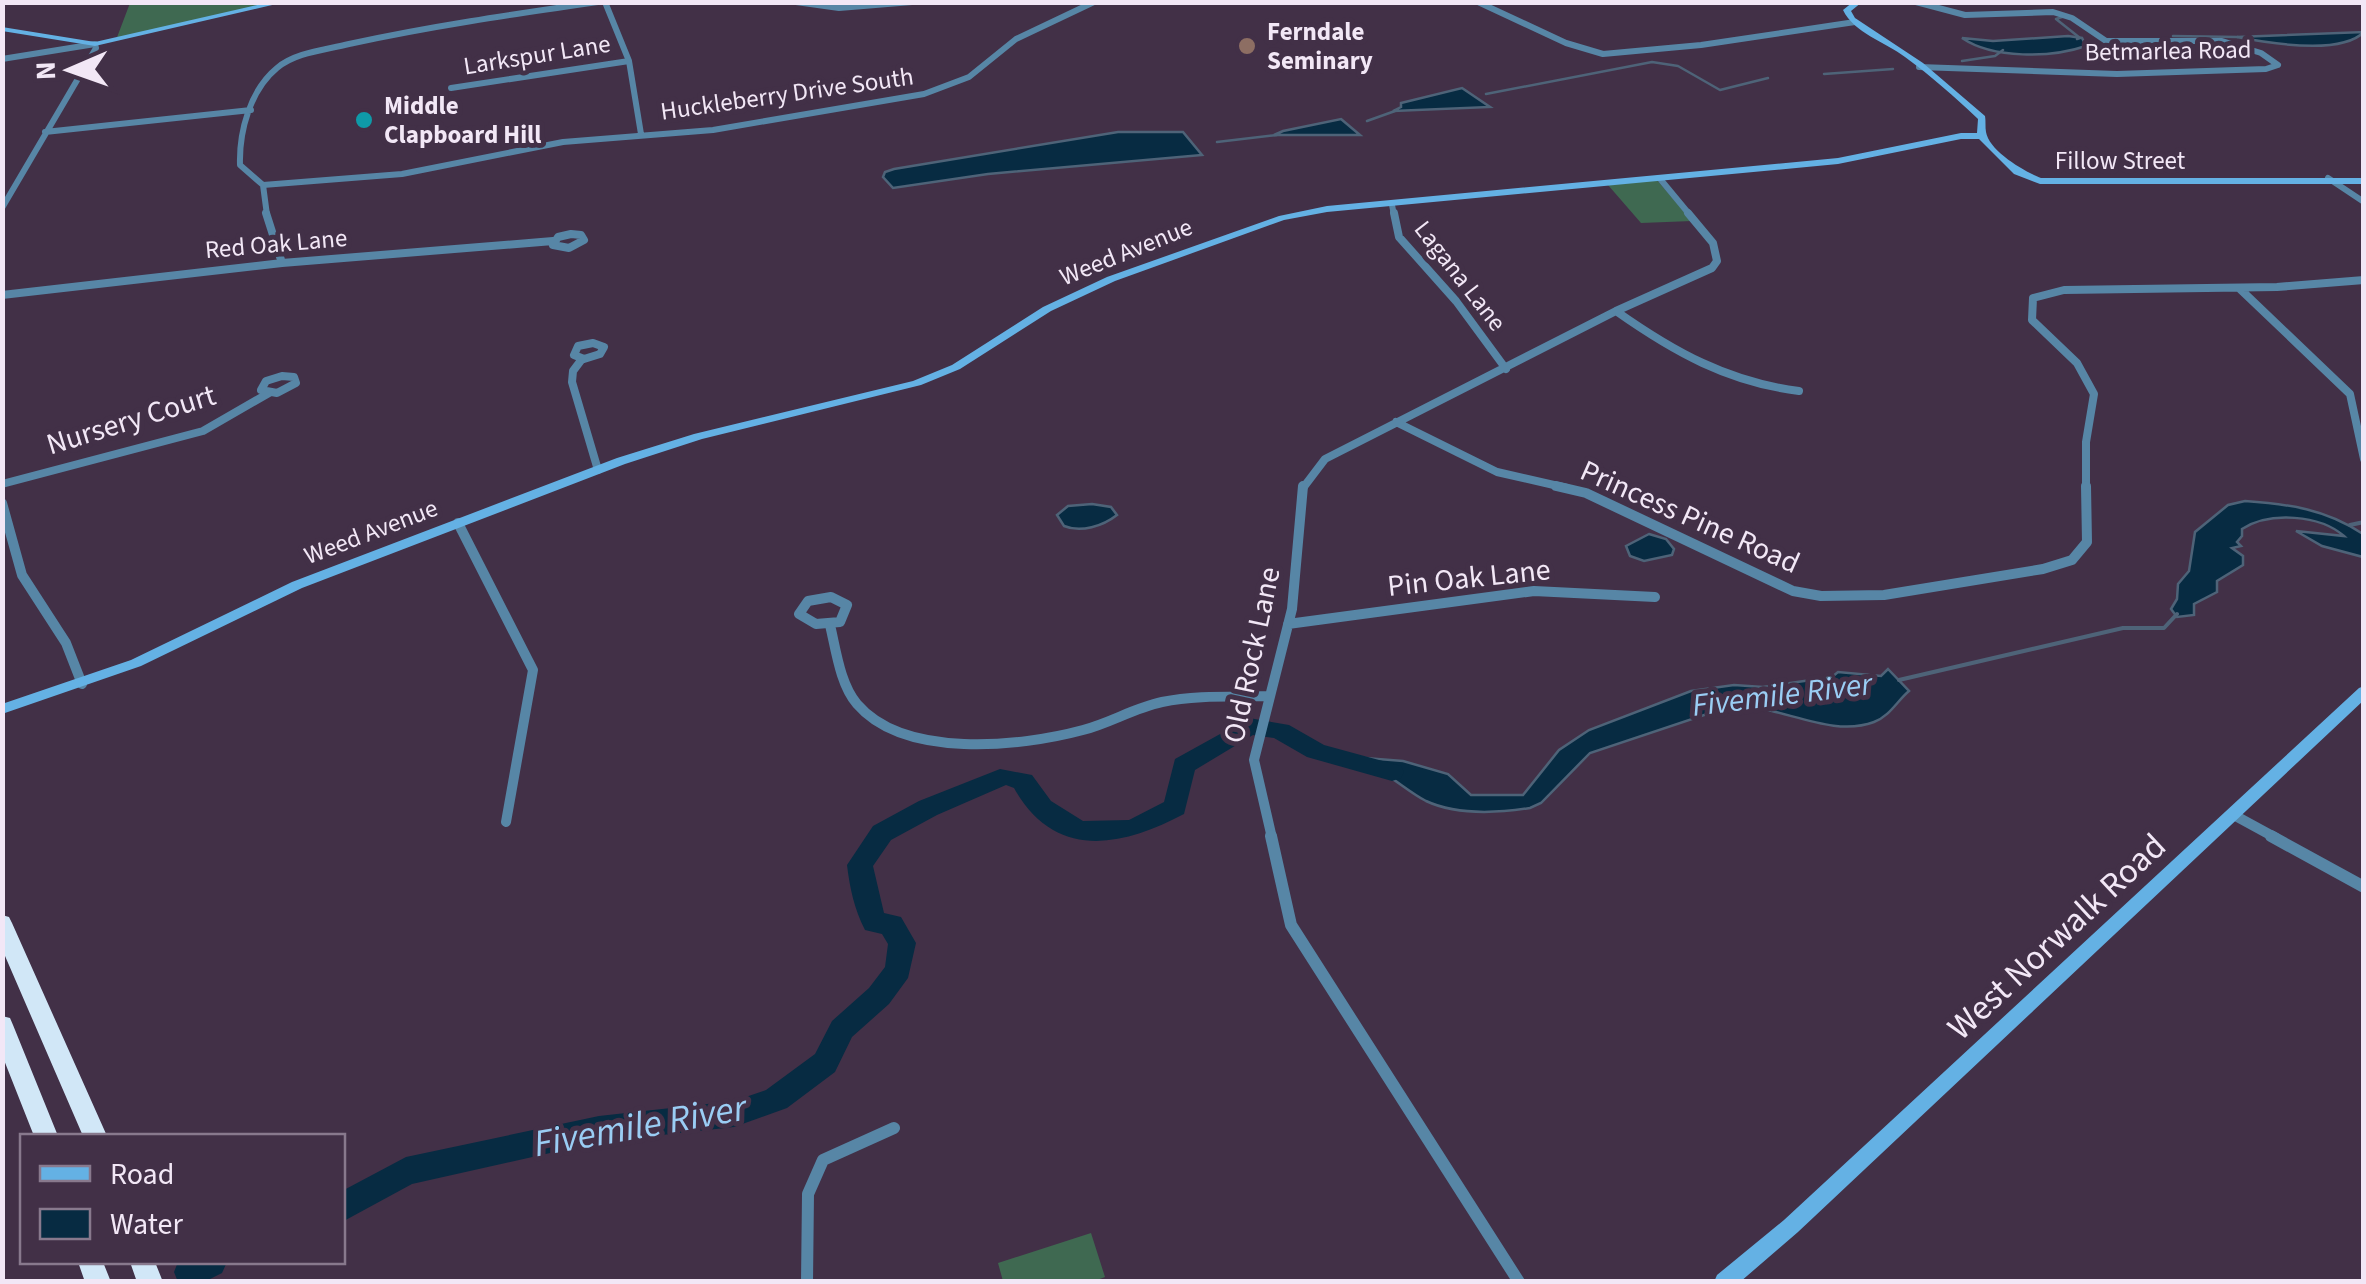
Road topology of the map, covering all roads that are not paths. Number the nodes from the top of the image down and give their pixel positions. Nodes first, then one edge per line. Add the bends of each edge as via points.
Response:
1 (282, 2) edge
2 (602, 2) edge
3 (796, 2) edge
4 (912, 2) edge
5 (1094, 2) edge
6 (1478, 2) edge
7 (1858, 2) edge
8 (1916, 2) edge
9 (1854, 22) junction
10 (2, 29) edge
11 (95, 44) junction
12 (2, 60) edge
13 (629, 61) junction
14 (1919, 66) junction
15 (451, 88) dead end
16 (251, 110) junction
17 (45, 132) junction
18 (641, 134) junction
19 (1982, 136) junction
20 (2328, 178) junction
21 (1661, 180) junction
22 (2364, 181) edge
23 (264, 185) junction
24 (2364, 202) edge
25 (1392, 205) junction
26 (2, 208) edge
27 (553, 241) dead end
28 (282, 263) junction
29 (2364, 280) edge
30 (2239, 288) junction
31 (2, 296) edge
32 (1616, 311) junction
33 (582, 359) dead end
34 (1506, 369) junction
35 (1799, 391) dead end
36 (269, 394) dead end
37 (1396, 422) junction
38 (2364, 458) edge
39 (598, 470) junction
40 (2, 484) edge
41 (2, 503) edge
42 (458, 522) junction
43 (1655, 598) dead end
44 (1288, 624) junction
45 (830, 625) junction
46 (82, 684) junction
47 (2364, 692) edge
48 (1269, 696) junction
49 (2, 709) edge
50 (2232, 814) junction
51 (506, 822) dead end
52 (2364, 887) edge
53 (2, 923) edge
54 (2, 1025) edge
55 (894, 1128) dead end
56 (45, 1134) edge
57 (94, 1134) edge
58 (807, 1282) edge
59 (1519, 1282) edge
60 (1724, 1282) edge

1 - 11 main road
2 - 13 street
2 - 16 street via 435,25 308,54 274,70
3 - 4 street via 839,8
5 - 18 street, Huckleberry Drive South via 1016,40 969,78 924,94 727,128
6 - 9 street via 1603,54
7 - 9 main road via 1847,12
8 - 14 street, Betmarlea Road via 1964,15 2054,12 2103,40 2215,40 2246,46 2278,64 2117,74
9 - 14 main road, Fillow Street
10 - 11 main road
11 - 12 street
11 - 17 street
13 - 15 street, Larkspur Lane
13 - 18 street
14 - 19 main road, Fillow Street via 1982,118
16 - 17 street
16 - 23 street via 240,165
17 - 26 street
18 - 23 street, Huckleberry Drive South via 386,176
19 - 20 main road, Fillow Street via 2017,172 2044,182
19 - 21 main road, Weed Avenue via 1853,159
20 - 22 main road, Fillow Street
20 - 24 street
21 - 25 main road, Weed Avenue
21 - 32 street, Old Rock Lane via 1713,243 1717,261 1700,276
23 - 28 street
25 - 34 street, Lagana Lane via 1399,237
25 - 39 main road, Weed Avenue via 1313,211 1266,223 1077,294 974,357 917,382 698,436
27 - 28 street, Red Oak Lane
28 - 31 street, Red Oak Lane
29 - 30 street, Princess Pine Road
30 - 37 street, Princess Pine Road via 2064,290 2034,298 2032,320 2076,363 2094,394 2086,442 2087,542 2072,560 2043,569 1851,598 1816,596 1586,493 1497,472
30 - 38 street via 2350,394
32 - 34 street, Old Rock Lane
32 - 35 street via 1702,368 1758,388
33 - 39 street via 572,382
34 - 37 street, Old Rock Lane
36 - 40 street, Nursery Court via 203,431
37 - 44 street, Old Rock Lane via 1325,458 1303,483
39 - 42 main road, Weed Avenue
41 - 46 street via 22,575 66,644
42 - 46 main road, Weed Avenue
42 - 51 street via 533,670
43 - 44 street, Pin Oak Lane via 1534,590
44 - 48 street, Old Rock Lane
45 - 45 street via 846,615 840,600 814,598 800,608 804,619
45 - 48 street via 859,706 881,725 924,739 1040,740 1147,706
46 - 49 main road, Weed Avenue
47 - 50 main road, West Norwalk Road
48 - 59 street, Old Rock Lane via 1254,760 1290,925
50 - 52 street
50 - 60 main road, West Norwalk Road
53 - 57 highway
54 - 56 highway
55 - 58 street via 824,1160 808,1194

